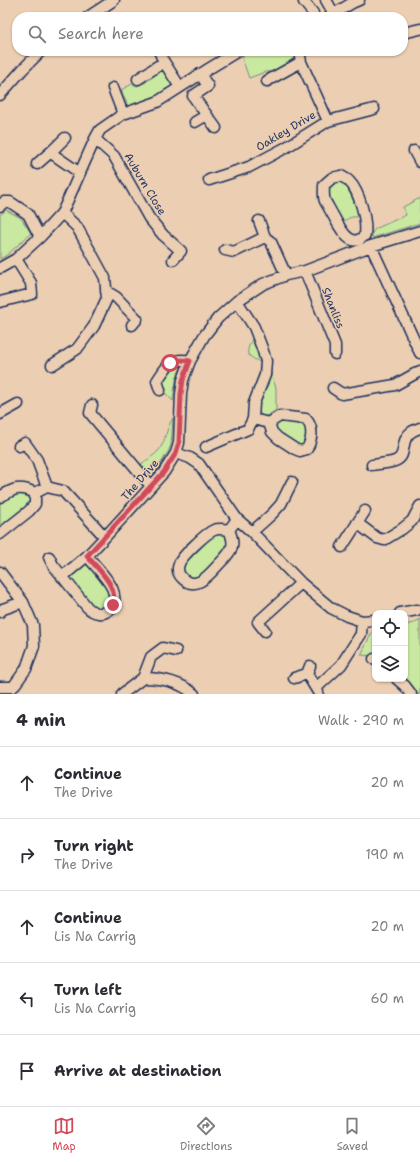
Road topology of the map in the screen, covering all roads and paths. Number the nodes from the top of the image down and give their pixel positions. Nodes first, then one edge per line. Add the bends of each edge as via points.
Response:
1 (114, 0) edge
2 (305, 0) edge
3 (326, 0) edge
4 (359, 0) edge
5 (96, 12) edge
6 (312, 12) edge
7 (330, 12) edge
8 (338, 12) edge
9 (420, 29) edge
10 (408, 32) edge
11 (36, 56) edge
12 (161, 56) edge
13 (230, 56) edge
14 (300, 56) edge
15 (164, 62) junction
16 (301, 62) junction
17 (200, 74) junction
18 (138, 79) dead end
19 (267, 81) dead end
20 (180, 87) junction
21 (113, 88) dead end
22 (0, 95) edge
23 (374, 109) dead end
24 (123, 114) junction
25 (207, 114) junction
26 (328, 121) junction
27 (195, 122) dead end
28 (216, 128) dead end
29 (65, 138) dead end
30 (95, 139) junction
31 (51, 153) junction
32 (37, 164) dead end
33 (80, 173) junction
34 (209, 180) dead end
35 (1, 202) edge
36 (62, 213) junction
37 (259, 221) dead end
38 (420, 231) edge
39 (265, 237) junction
40 (40, 238) junction
41 (366, 245) junction
42 (231, 254) dead end
43 (16, 259) junction
44 (172, 260) dead end
45 (0, 268) edge
46 (304, 271) junction
47 (286, 275) junction
48 (106, 291) junction
49 (238, 301) junction
50 (0, 302) edge
51 (132, 325) dead end
52 (420, 353) edge
53 (335, 354) dead end
54 (190, 361) junction
55 (52, 365) dead end
56 (420, 371) edge
57 (155, 385) dead end
58 (333, 388) dead end
59 (18, 404) dead end
60 (88, 410) dead end
61 (0, 414) edge
62 (253, 419) junction
63 (269, 423) dead end
64 (420, 428) edge
65 (19, 446) dead end
66 (206, 447) dead end
67 (176, 453) junction
68 (372, 465) dead end
69 (292, 482) dead end
70 (151, 486) junction
71 (47, 487) junction
72 (34, 493) junction
73 (0, 497) edge
74 (419, 510) edge
75 (365, 511) dead end
76 (237, 519) junction
77 (357, 523) junction
78 (229, 530) junction
79 (252, 532) junction
80 (0, 534) edge
81 (105, 537) junction
82 (342, 547) dead end
83 (87, 556) junction
84 (49, 557) dead end
85 (0, 572) edge
86 (62, 577) junction
87 (301, 583) junction
88 (23, 602) junction
89 (417, 610) dead end
90 (0, 612) edge
91 (408, 612) edge
92 (372, 620) edge
93 (362, 621) junction
94 (265, 631) dead end
95 (176, 652) dead end
96 (143, 678) junction
97 (294, 678) dead end
98 (400, 682) edge
99 (0, 687) edge
100 (15, 690) edge
101 (317, 691) edge
102 (122, 694) edge
103 (194, 694) edge
104 (411, 694) edge

1 - 5 street
2 - 6 street
3 - 7 street
4 - 8 street
9 - 10 street
11 - 22 street
12 - 15 street
13 - 17 street
14 - 16 street, Oakley Drive
15 - 18 street
15 - 20 street
16 - 19 street
16 - 26 street, Oakley Drive
17 - 20 street
17 - 25 street via 208,86 193,96
20 - 24 street via 157,102
21 - 24 street
23 - 26 street
24 - 30 street via 100,130
25 - 27 street
25 - 28 street
26 - 34 street, Oakley Drive via 249,167
29 - 31 street
30 - 33 street
30 - 44 street, Auburn Close via 114,156 149,218 180,251
31 - 32 street
31 - 33 street
33 - 36 street
35 - 40 street via 10,202 28,214
36 - 40 street
36 - 48 street via 76,227 87,245 105,278
37 - 39 street
38 - 41 street, The Drive
39 - 42 street
39 - 47 street via 271,242
40 - 43 street
41 - 41 street via 348,238 343,233 325,200 324,185 332,178 341,176 348,180 360,200 365,220
41 - 46 street, The Drive
41 - 52 street
43 - 45 street
43 - 50 street via 31,283 32,294
46 - 47 street, The Drive
46 - 53 street, Shanliss via 335,345
47 - 49 street, The Drive via 263,284
48 - 51 street via 116,297 137,319
48 - 55 street via 107,298 94,326 76,349
49 - 54 street, The Drive via 218,318
49 - 62 street via 254,328 266,361 265,375 254,403
54 - 57 street via 175,360 170,363
54 - 67 street, The Drive via 183,380 179,443
56 - 58 street via 395,385 342,394
59 - 61 street
60 - 70 street
62 - 63 street
62 - 66 street via 248,429
64 - 68 street via 406,437 402,455 398,460
65 - 71 street via 25,443 37,460
67 - 70 street, The Drive
67 - 76 street via 199,464
69 - 79 street via 272,514
70 - 81 street, The Drive
71 - 72 street
71 - 81 street via 63,491
72 - 73 street via 20,488
72 - 80 street via 35,504
74 - 77 street via 412,521 384,540 377,538
75 - 77 street
76 - 78 street
76 - 79 street
77 - 82 street
78 - 78 street via 233,537 233,545 228,554 204,580 190,584 183,580 178,570 182,558 215,529
79 - 87 street
81 - 83 street, The Drive
83 - 86 street, The Drive
83 - 86 street via 112,586 115,600 108,611 98,614 91,612
84 - 86 street
85 - 88 street
87 - 93 street via 331,608
87 - 94 street via 258,622
88 - 90 street
88 - 100 street via 33,625 34,646
89 - 91 street
92 - 93 street
93 - 101 street via 361,634 341,665
95 - 96 street via 163,648 151,657
96 - 102 street
96 - 103 street via 166,680 186,687
97 - 101 street via 308,670
98 - 104 street
99 - 100 street

